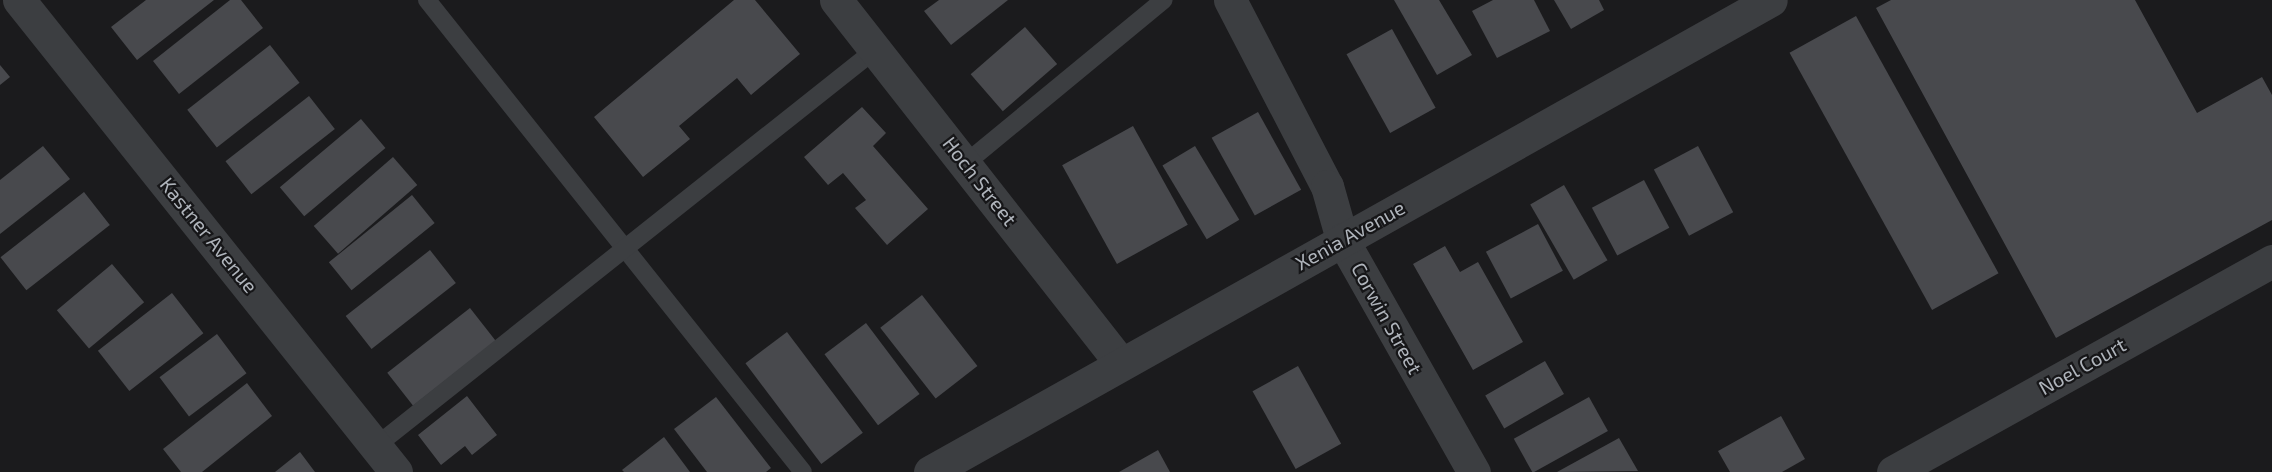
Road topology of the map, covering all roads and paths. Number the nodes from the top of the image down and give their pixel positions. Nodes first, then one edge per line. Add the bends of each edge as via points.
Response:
1 (20, 0) edge
2 (427, 0) edge
3 (836, 0) edge
4 (1164, 0) edge
5 (1230, 0) edge
6 (1771, 0) edge
7 (875, 50) junction
8 (966, 163) junction
9 (1342, 239) junction
10 (625, 248) junction
11 (2272, 261) edge
12 (1121, 363) junction
13 (376, 446) junction
14 (396, 472) edge
15 (803, 472) edge
16 (930, 472) edge
17 (1474, 472) edge
18 (1893, 472) edge

1 - 13 street, Kastner Avenue
2 - 10 lane
3 - 7 street, Hoch Street
4 - 8 lane
5 - 9 street, Corwin Street via 1327,186
6 - 9 street, Xenia Avenue
7 - 8 street, Hoch Street
7 - 10 lane
8 - 12 street, Hoch Street
9 - 12 street, Xenia Avenue
9 - 17 street, Corwin Street
10 - 13 lane
10 - 15 lane
11 - 18 street, Noel Court
12 - 16 street, Xenia Avenue
13 - 14 street, Kastner Avenue

